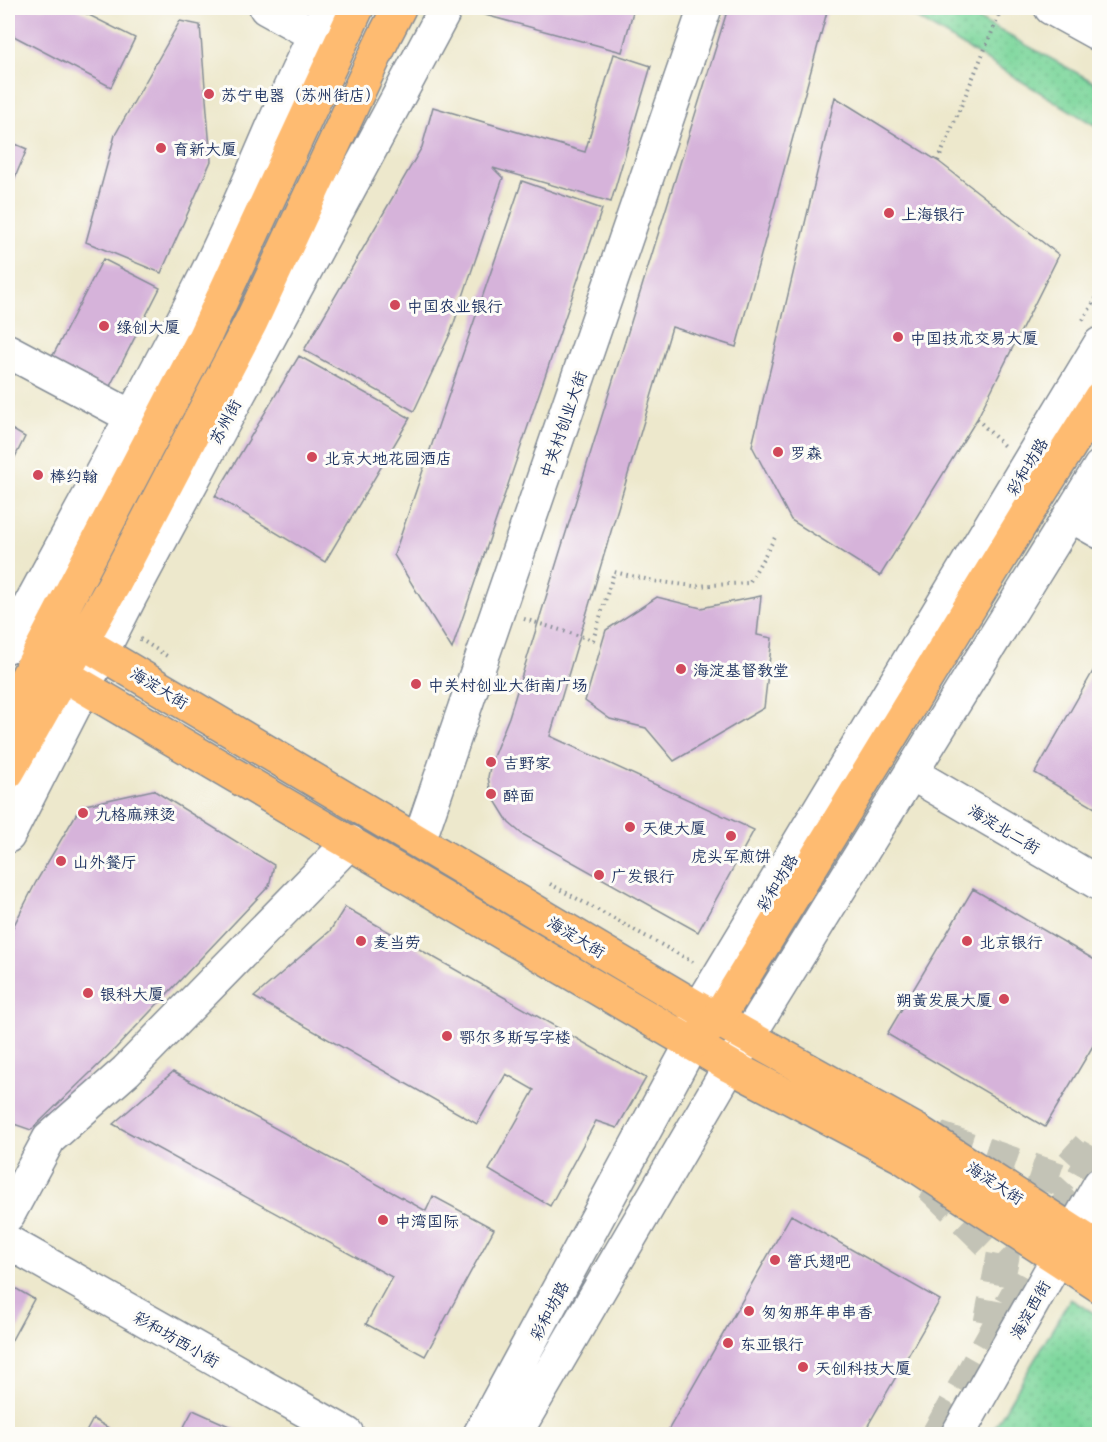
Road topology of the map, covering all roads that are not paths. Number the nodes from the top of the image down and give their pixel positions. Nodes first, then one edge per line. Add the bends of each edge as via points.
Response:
1 (266, 8) edge
2 (357, 8) edge
3 (399, 8) edge
4 (446, 8) edge
5 (705, 8) edge
6 (1051, 8) edge
7 (327, 30) edge
8 (1100, 35) edge
9 (1100, 344) edge
10 (8, 351) edge
11 (1100, 398) edge
12 (143, 423) junction
13 (1100, 467) edge
14 (1070, 515) junction
15 (1100, 532) edge
16 (54, 625) junction
17 (92, 646) junction
18 (48, 667) edge
19 (8, 713) edge
20 (8, 772) edge
21 (911, 773) junction
22 (8, 836) edge
23 (419, 841) junction
24 (350, 842) junction
25 (1100, 884) edge
26 (708, 1014) junction
27 (748, 1037) junction
28 (692, 1043) junction
29 (730, 1066) junction
30 (1100, 1184) edge
31 (8, 1215) edge
32 (8, 1242) edge
33 (1065, 1246) junction
34 (1100, 1249) edge
35 (1100, 1286) edge
36 (347, 1434) edge
37 (480, 1434) edge
38 (515, 1434) edge
39 (958, 1434) edge

1 - 7 street
2 - 7 main road, 苏州街
3 - 17 main road, 苏州街 via 251,322 113,586
4 - 17 street, 苏州街
5 - 23 street, 中关村创业大街
6 - 8 street
7 - 12 main road, 苏州街 via 221,301
9 - 26 street, 彩和坊路
10 - 12 street
11 - 26 main road
12 - 16 main road, 苏州街
12 - 18 street, 苏州街
13 - 14 street, 彩和坊路
14 - 15 street
14 - 21 street, 彩和坊路
16 - 17 main road, 海淀大街
16 - 18 main road, 苏州街
17 - 18 street, 苏州街
17 - 23 main road, 海淀大街
18 - 19 main road, 苏州街
18 - 20 main road, 苏州街
18 - 22 street, 苏州街
18 - 24 main road, 海淀大街
21 - 25 street, 海淀北二街
21 - 27 street, 彩和坊路
23 - 26 main road, 海淀大街
24 - 28 main road, 海淀大街
24 - 31 street via 126,1071 49,1139
26 - 27 main road, 海淀大街
26 - 28 main road
27 - 29 street, 彩和坊路
27 - 33 main road, 海淀大街 via 917,1131
28 - 29 main road, 海淀大街
28 - 37 street, 彩和坊路
29 - 33 main road, 海淀大街
29 - 38 street, 彩和坊路
30 - 33 street, 海淀西街
32 - 36 street, 彩和坊西小街
33 - 34 main road, 海淀大街
33 - 35 main road, 海淀大街
33 - 39 street, 海淀西街

